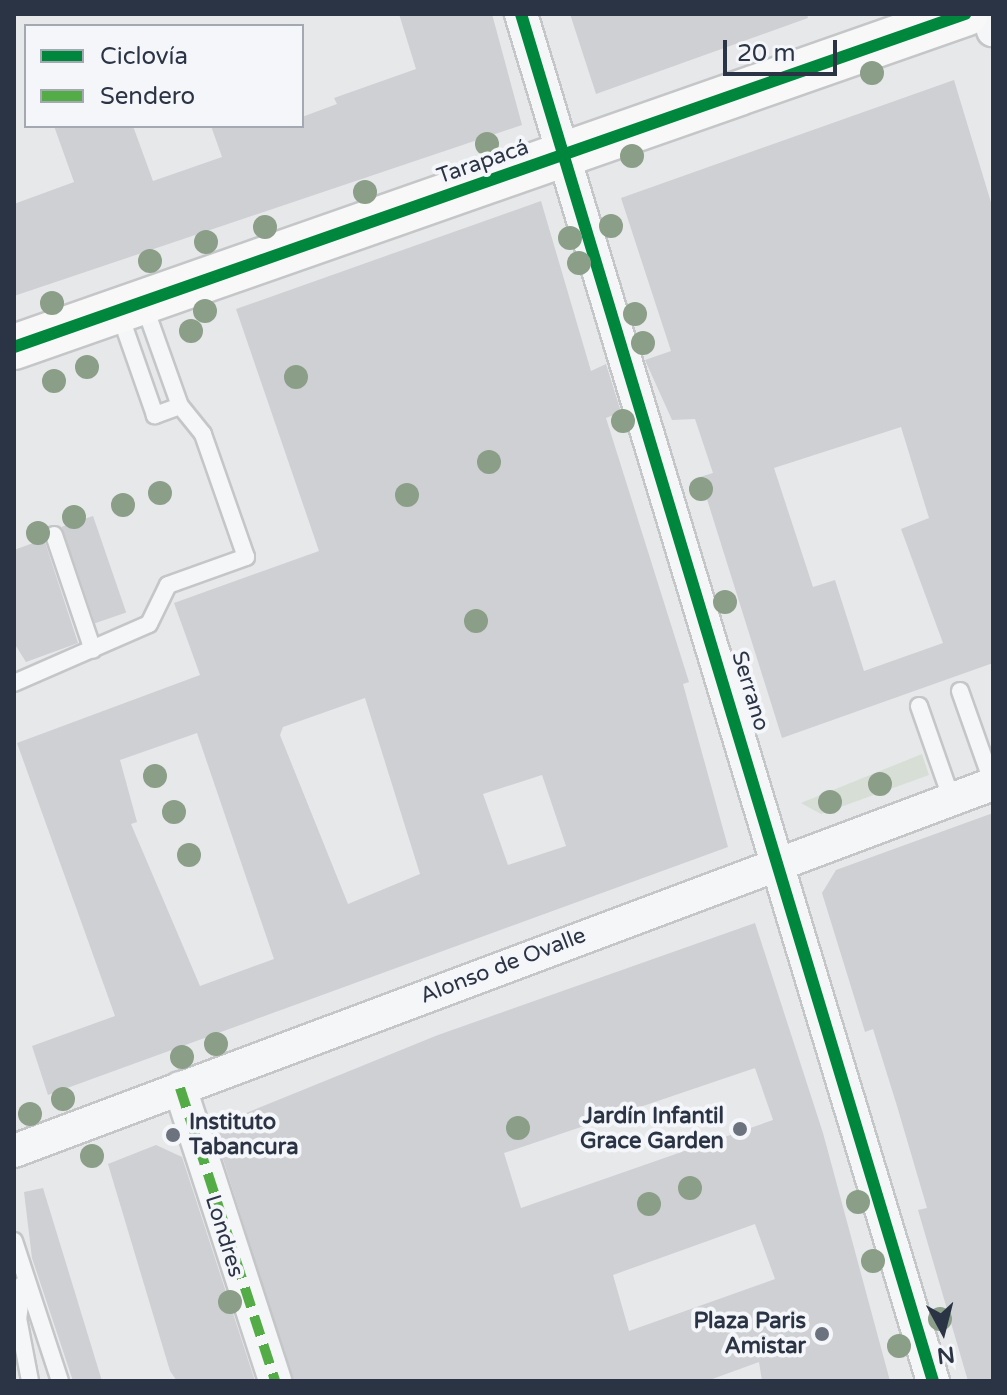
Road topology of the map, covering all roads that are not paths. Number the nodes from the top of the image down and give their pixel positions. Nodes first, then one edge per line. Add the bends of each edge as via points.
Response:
1 (521, 14) edge
2 (965, 14) edge
3 (988, 14) edge
4 (993, 30) edge
5 (564, 155) junction
6 (131, 306) junction
7 (14, 347) edge
8 (180, 406) junction
9 (54, 535) dead end
10 (93, 650) junction
11 (14, 683) edge
12 (960, 691) dead end
13 (919, 706) dead end
14 (993, 784) edge
15 (952, 800) junction
16 (781, 862) junction
17 (180, 1088) junction
18 (14, 1151) edge
19 (14, 1241) edge
20 (24, 1283) junction
21 (30, 1381) edge
22 (60, 1381) edge
23 (275, 1381) edge
24 (933, 1381) edge

1 - 5 street, Serrano
2 - 5 main road, Tarapacá
3 - 4 street
5 - 6 main road, Tarapacá
5 - 16 street, Serrano
6 - 7 main road, Tarapacá
6 - 8 lane
6 - 8 lane via 155,415
8 - 10 lane via 203,434 246,557 168,585 149,624
9 - 10 lane
10 - 11 lane
12 - 14 lane
13 - 15 lane
14 - 15 street, Alonso de Ovalle
15 - 16 street, Alonso de Ovalle
16 - 17 street, Alonso de Ovalle
16 - 24 street, Serrano
17 - 18 street, Alonso de Ovalle
17 - 23 street, Londres
19 - 20 lane
20 - 21 lane via 18,1318
20 - 22 lane

